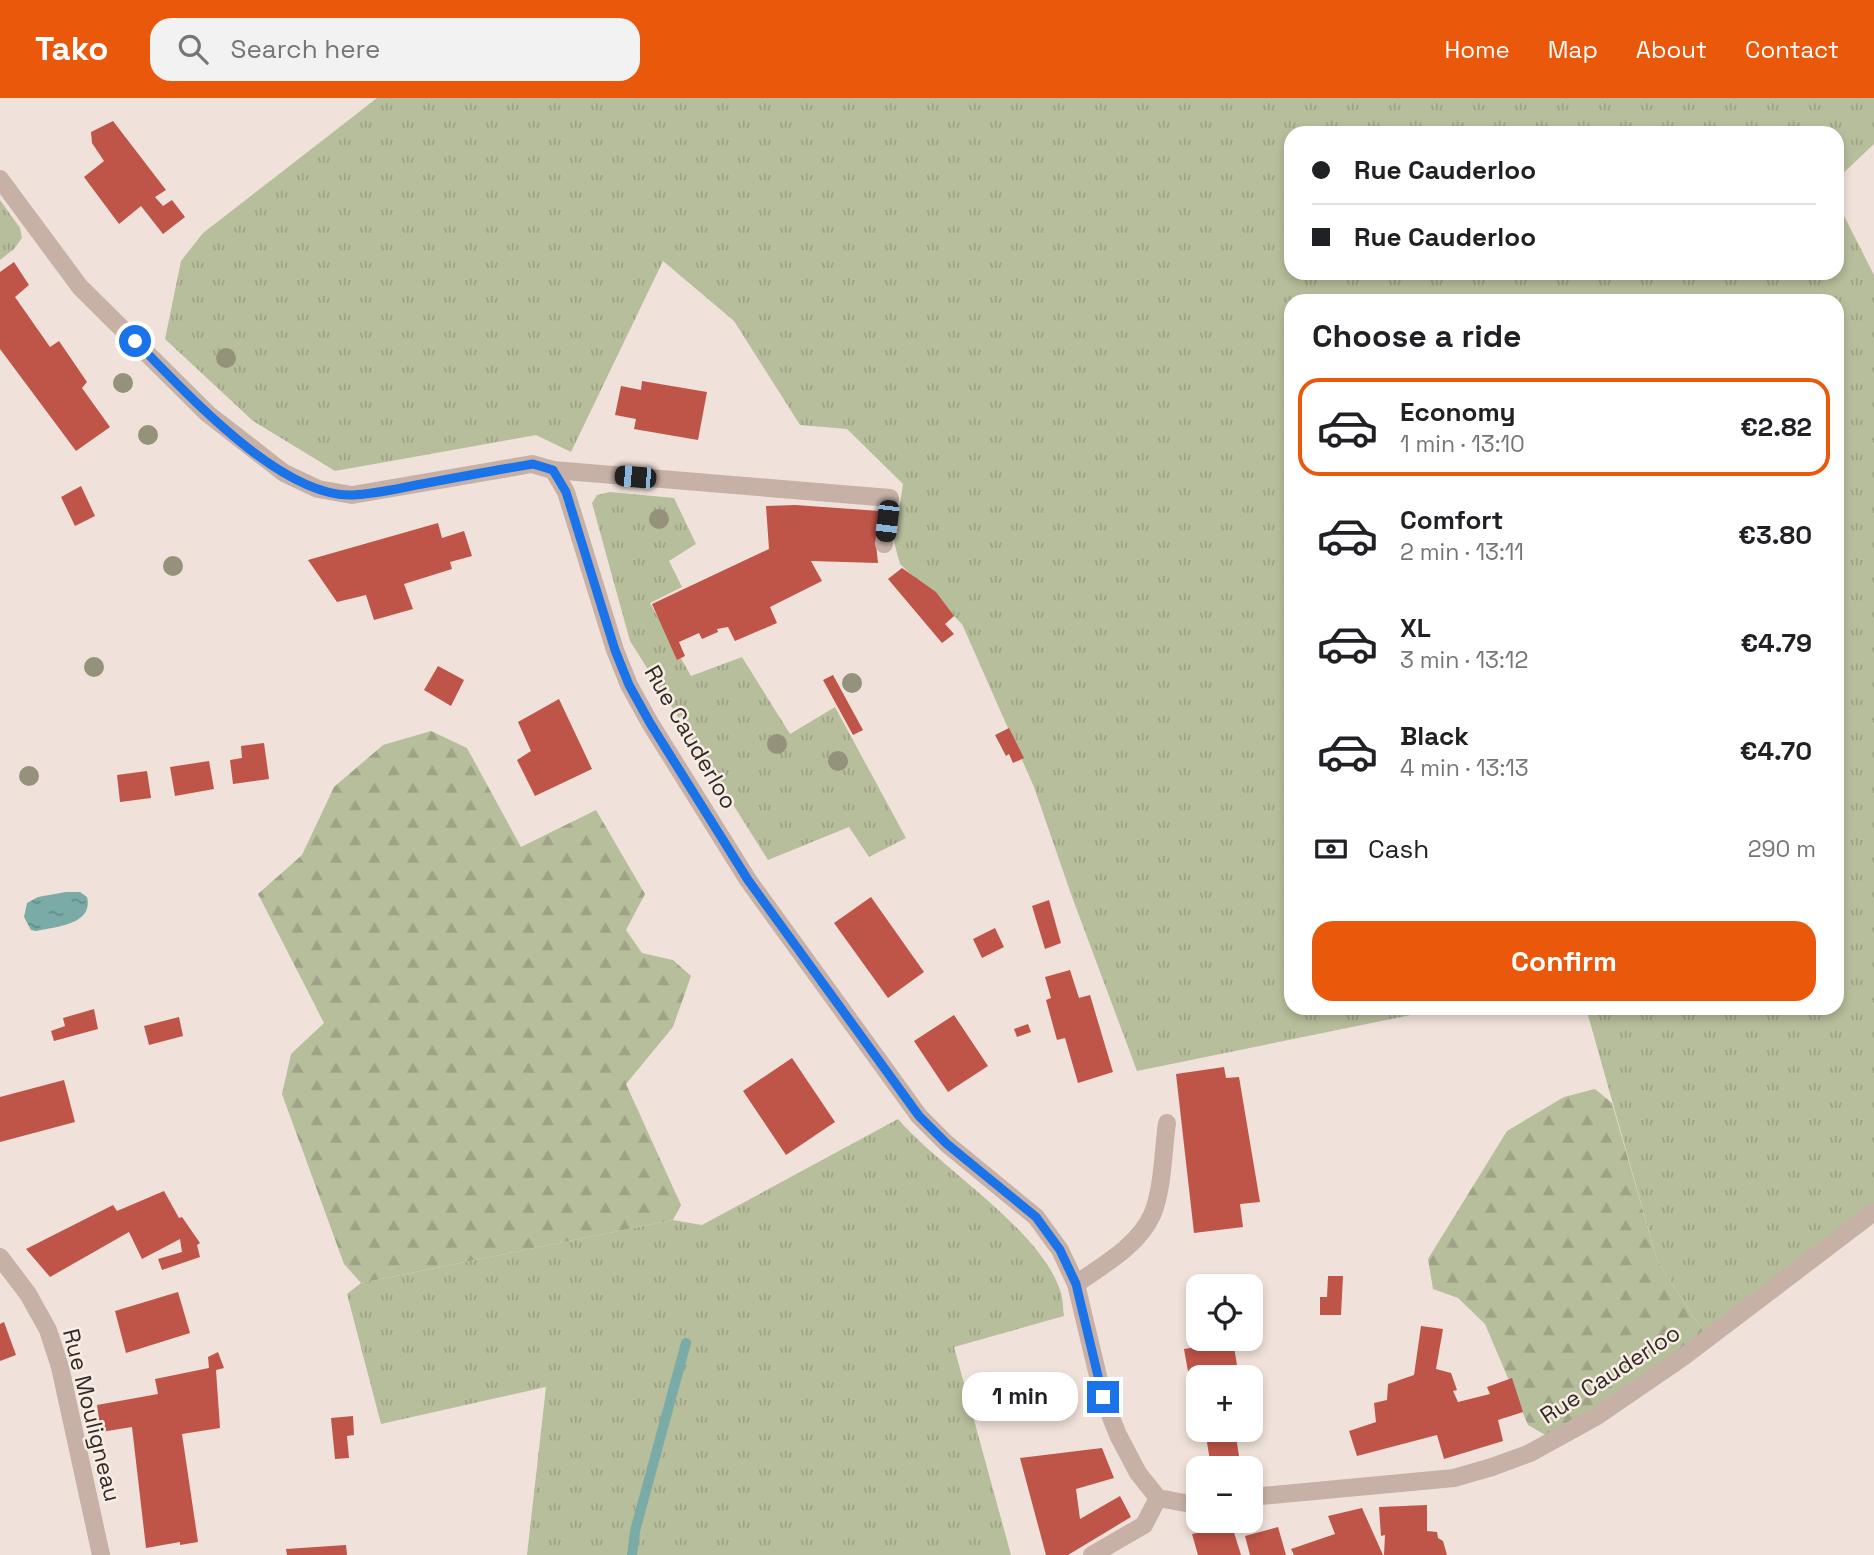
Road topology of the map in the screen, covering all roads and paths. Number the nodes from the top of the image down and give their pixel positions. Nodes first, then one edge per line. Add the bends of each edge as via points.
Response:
1 (0, 179) edge
2 (553, 470) junction
3 (884, 544) dead end
4 (1167, 1123) dead end
5 (1874, 1212) edge
6 (0, 1257) edge
7 (1076, 1284) junction
8 (1263, 1496) edge
9 (1158, 1498) junction
10 (1186, 1503) edge
11 (101, 1555) edge
12 (1093, 1555) edge

1 - 2 street via 80,287 208,414 285,472 318,489 352,495 533,464
2 - 3 street via 890,498
2 - 7 street, Rue Cauderloo via 566,492 629,685 748,880 919,1116 1036,1217 1060,1250
4 - 7 street via 1152,1215 1119,1255
5 - 8 street, Rue Cauderloo via 1691,1351 1597,1416 1530,1453 1454,1478
6 - 11 street, Rue Mouligneau via 48,1330
7 - 9 street, Rue Cauderloo via 1103,1397 1138,1473
9 - 10 street
9 - 12 street via 1144,1524

